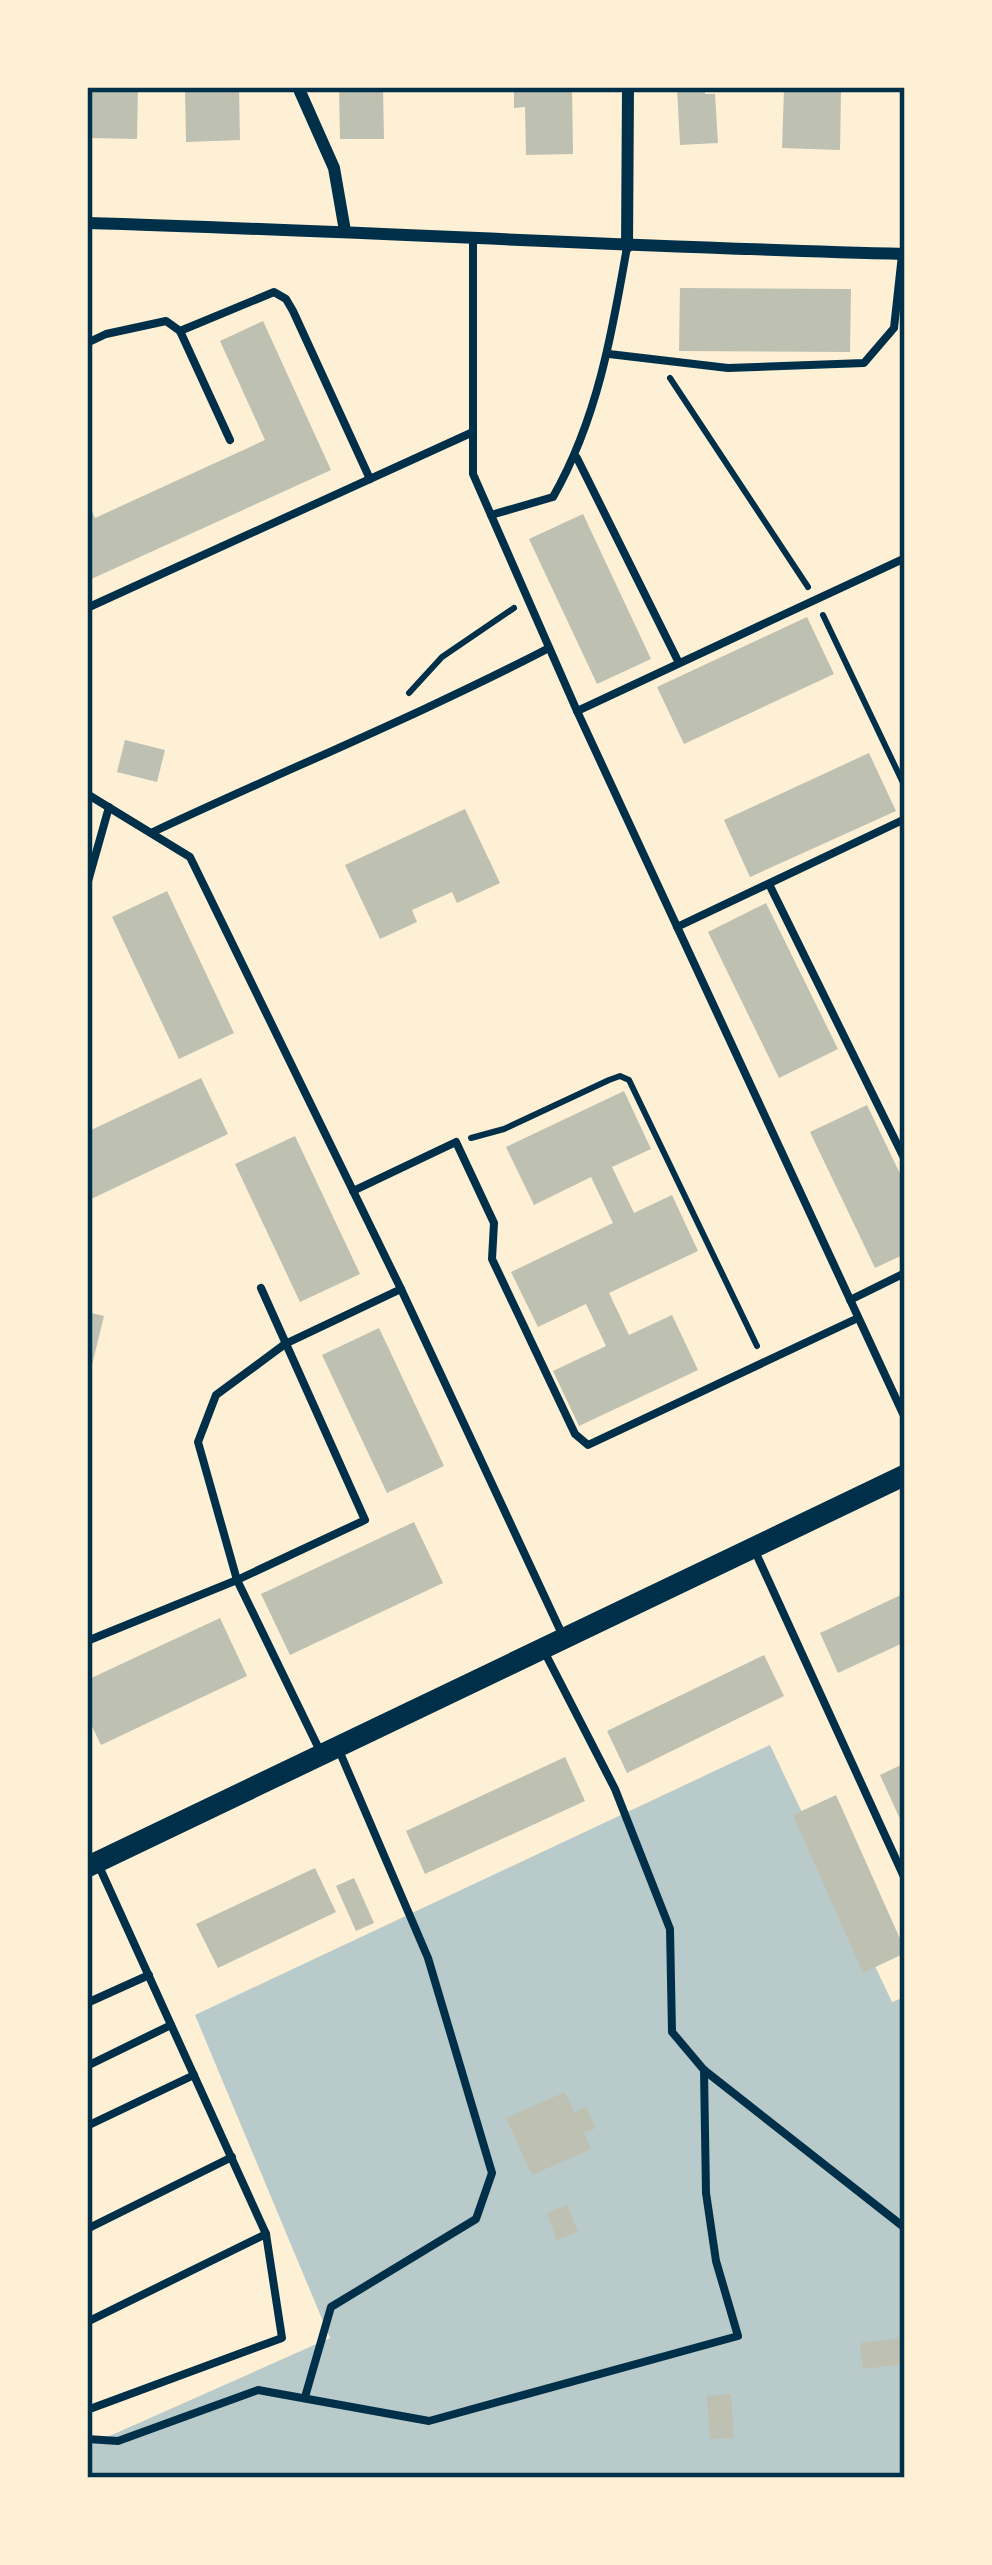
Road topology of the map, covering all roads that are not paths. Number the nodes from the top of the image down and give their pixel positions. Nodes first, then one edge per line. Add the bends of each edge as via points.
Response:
1 (298, 87) edge
2 (628, 87) edge
3 (87, 223) edge
4 (345, 231) junction
5 (473, 238) junction
6 (627, 247) junction
7 (903, 254) edge
8 (180, 331) junction
9 (87, 343) edge
10 (608, 354) junction
11 (473, 432) junction
12 (230, 440) dead end
13 (576, 457) junction
14 (370, 478) junction
15 (490, 515) junction
16 (905, 557) edge
17 (87, 608) edge
18 (549, 648) junction
19 (680, 663) junction
20 (577, 711) junction
21 (87, 794) edge
22 (109, 807) junction
23 (904, 822) edge
24 (152, 833) junction
25 (769, 884) junction
26 (87, 885) edge
27 (677, 927) junction
28 (905, 1160) edge
29 (353, 1191) junction
30 (905, 1273) edge
31 (261, 1288) dead end
32 (401, 1288) junction
33 (850, 1300) junction
34 (858, 1318) junction
35 (285, 1344) junction
36 (905, 1418) edge
37 (905, 1475) edge
38 (753, 1548) junction
39 (236, 1580) junction
40 (564, 1638) junction
41 (87, 1641) edge
42 (543, 1649) junction
43 (329, 1751) junction
44 (92, 1865) edge
45 (905, 1880) edge
46 (148, 1975) junction
47 (87, 2003) edge
48 (171, 2025) junction
49 (87, 2066) edge
50 (704, 2070) junction
51 (194, 2075) junction
52 (87, 2126) edge
53 (232, 2157) junction
54 (905, 2228) edge
55 (87, 2229) edge
56 (266, 2234) junction
57 (87, 2322) edge
58 (304, 2398) junction
59 (87, 2410) edge
60 (87, 2439) edge

1 - 4 street via 334,168
2 - 6 street
3 - 4 street
4 - 5 street
5 - 6 street
5 - 11 lane
6 - 7 street
6 - 10 lane
7 - 10 lane via 894,328 864,363 728,368
8 - 9 lane via 166,321
8 - 12 lane
8 - 14 lane via 259,295 286,298
10 - 13 lane
11 - 14 lane
11 - 15 lane via 473,474
13 - 15 lane via 553,497
13 - 19 lane
14 - 17 lane
15 - 18 lane
16 - 19 lane
18 - 20 lane
18 - 24 lane
19 - 20 lane
20 - 27 lane
21 - 22 lane
22 - 24 lane
22 - 26 lane
23 - 25 lane
24 - 29 lane via 190,857
25 - 27 lane
25 - 28 lane
27 - 33 lane
29 - 32 lane
29 - 34 lane via 456,1142 494,1223 492,1259 579,1442 588,1445
30 - 33 lane
31 - 35 lane
32 - 35 lane
32 - 40 lane
33 - 34 lane
34 - 36 lane
35 - 39 lane via 216,1395 198,1442
35 - 39 lane via 364,1520
37 - 38 main road
38 - 40 main road
38 - 45 lane
39 - 41 lane
39 - 43 lane
40 - 42 main road
42 - 43 main road
42 - 50 lane via 615,1789 670,1929 672,2032
43 - 44 main road
43 - 58 lane via 428,1958 492,2174 476,2219 332,2307
44 - 46 lane
46 - 47 lane
46 - 48 lane
48 - 49 lane
48 - 51 lane
50 - 54 lane
50 - 58 lane via 706,2193 738,2336 429,2421
51 - 52 lane
51 - 53 lane
53 - 55 lane
53 - 56 lane
56 - 57 lane
56 - 59 lane via 282,2338
58 - 60 lane via 258,2390 118,2441

